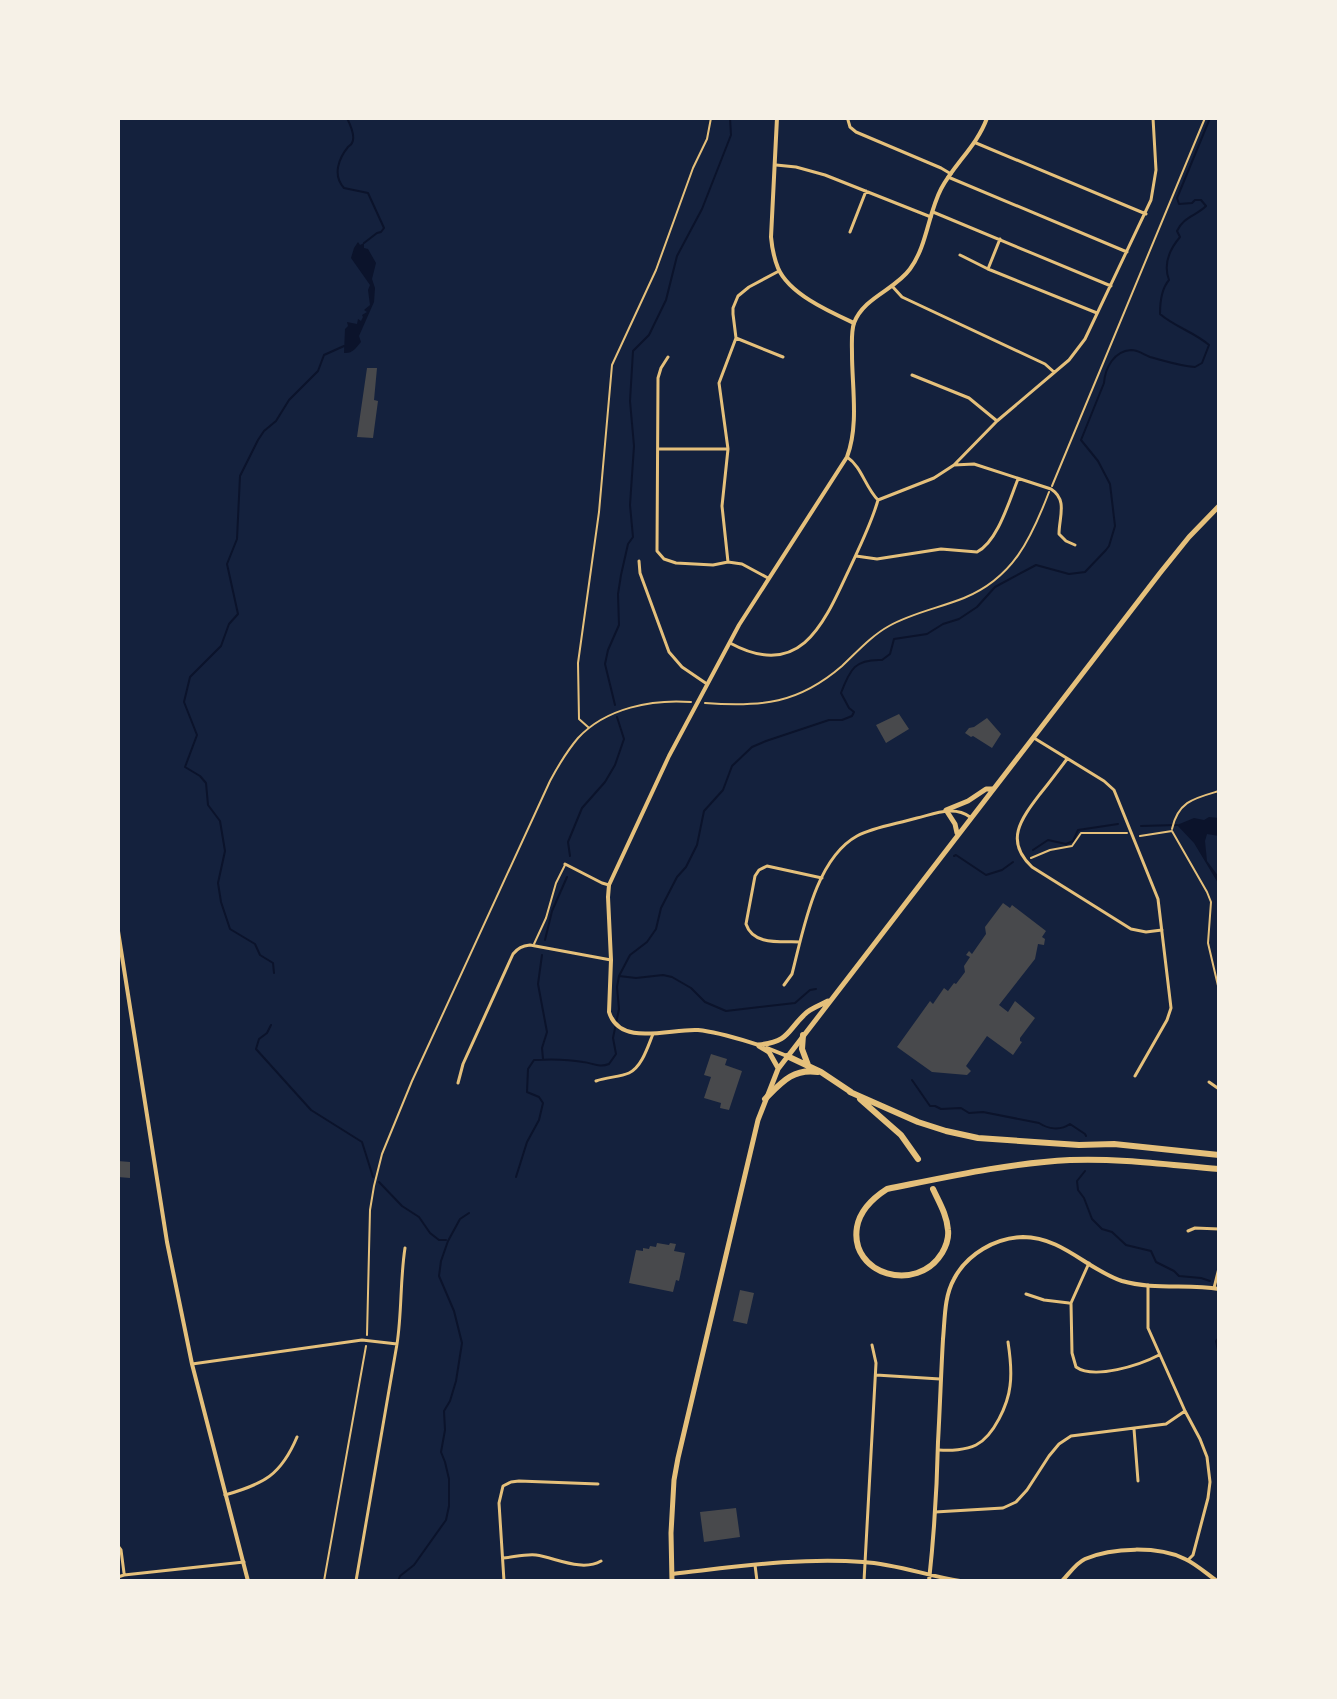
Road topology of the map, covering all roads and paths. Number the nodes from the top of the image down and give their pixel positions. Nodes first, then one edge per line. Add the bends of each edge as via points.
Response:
1 (711, 118) edge
2 (777, 118) edge
3 (986, 118) edge
4 (1153, 118) edge
5 (1205, 118) edge
6 (848, 120) dead end
7 (975, 143) junction
8 (774, 165) junction
9 (949, 176) junction
10 (866, 191) junction
11 (932, 214) junction
12 (1146, 214) junction
13 (850, 232) dead end
14 (1000, 239) junction
15 (1127, 252) junction
16 (960, 255) dead end
17 (988, 269) junction
18 (779, 271) junction
19 (892, 286) junction
20 (1111, 286) junction
21 (1097, 313) junction
22 (854, 323) junction
23 (736, 338) junction
24 (668, 357) dead end
25 (783, 357) dead end
26 (1054, 372) junction
27 (912, 375) dead end
28 (997, 421) junction
29 (658, 449) junction
30 (728, 449) junction
31 (847, 457) junction
32 (954, 465) junction
33 (1018, 478) junction
34 (1051, 489) junction
35 (878, 500) junction
36 (1219, 506) edge
37 (1075, 545) dead end
38 (856, 556) junction
39 (639, 561) dead end
40 (728, 562) junction
41 (768, 578) junction
42 (730, 643) junction
43 (707, 684) junction
44 (697, 702) junction
45 (589, 728) junction
46 (1033, 737) junction
47 (1067, 759) junction
48 (992, 789) junction
49 (1219, 791) edge
50 (946, 810) junction
51 (970, 817) junction
52 (1172, 831) dead end
53 (958, 834) junction
54 (565, 864) joint
55 (822, 878) junction
56 (609, 885) junction
57 (1162, 930) junction
58 (118, 931) edge
59 (800, 942) junction
60 (533, 946) junction
61 (611, 960) junction
62 (784, 985) dead end
63 (829, 1001) junction
64 (653, 1034) junction
65 (803, 1035) junction
66 (759, 1045) junction
67 (787, 1056) junction
68 (808, 1065) junction
69 (778, 1069) junction
70 (821, 1072) junction
71 (1135, 1076) dead end
72 (596, 1081) dead end
73 (1209, 1082) dead end
74 (458, 1083) dead end
75 (1219, 1089) edge
76 (850, 1092) junction
77 (765, 1099) junction
78 (1219, 1155) edge
79 (918, 1159) dead end
80 (1219, 1169) edge
81 (933, 1189) dead end
82 (1219, 1229) edge
83 (1188, 1231) dead end
84 (405, 1248) dead end
85 (1089, 1263) junction
86 (1219, 1268) edge
87 (1148, 1285) junction
88 (1216, 1288) edge
89 (1026, 1294) dead end
90 (1071, 1303) junction
91 (366, 1340) junction
92 (1008, 1342) dead end
93 (397, 1344) junction
94 (872, 1345) dead end
95 (1159, 1355) junction
96 (192, 1364) junction
97 (876, 1375) junction
98 (940, 1379) junction
99 (1185, 1411) junction
100 (1134, 1428) junction
101 (297, 1437) dead end
102 (938, 1450) junction
103 (1138, 1481) dead end
104 (598, 1484) dead end
105 (225, 1495) junction
106 (935, 1512) junction
107 (118, 1546) edge
108 (502, 1558) junction
109 (1188, 1560) junction
110 (601, 1561) dead end
111 (244, 1562) junction
112 (864, 1562) junction
113 (755, 1565) junction
114 (124, 1575) junction
115 (118, 1577) edge
116 (672, 1578) edge
117 (929, 1578) edge
118 (248, 1581) edge
119 (324, 1581) edge
120 (356, 1581) edge
121 (504, 1581) edge
122 (757, 1581) edge
123 (864, 1581) edge
124 (960, 1581) edge
125 (1062, 1581) edge
126 (1217, 1581) edge

1 - 45 path via 656,270 612,365 578,663 579,719
2 - 8 main road
3 - 7 main road
4 - 12 street via 1156,177
5 - 34 path
6 - 9 street via 856,132
7 - 9 main road
7 - 12 street
8 - 10 street via 804,168
8 - 18 main road via 771,237
9 - 11 main road
9 - 15 street
10 - 11 street
10 - 13 street
11 - 14 street
11 - 19 main road via 913,265
12 - 15 street
14 - 17 street
14 - 20 street
15 - 20 street
16 - 17 street
17 - 21 street
18 - 22 main road via 800,294
18 - 23 street via 738,296 733,308
19 - 22 main road via 867,304
19 - 26 street via 902,297
20 - 21 street
21 - 26 street via 1078,350
22 - 31 main road via 853,425
23 - 25 street
23 - 30 street via 719,383
24 - 29 street via 658,378
26 - 28 street
27 - 28 street via 969,398
28 - 32 street
29 - 30 street
29 - 40 street via 658,553 676,563
30 - 40 street via 722,506
31 - 35 street
31 - 41 main road
32 - 33 street via 974,464
32 - 35 street
33 - 34 street
33 - 38 street via 997,529 982,550
34 - 37 street via 1062,504 1059,534
34 - 44 path via 1016,559 983,588 888,626 819,684 796,696 746,704
35 - 38 street
36 - 46 main road via 1179,549
38 - 42 street via 825,621 799,647 762,655
39 - 43 street via 669,652
40 - 41 street
41 - 42 main road
42 - 43 main road
43 - 44 main road
44 - 45 path via 640,704
44 - 56 main road
45 - 91 path via 545,790 382,1154 370,1210
46 - 47 street
46 - 48 main road
47 - 57 street via 1116,794 1156,894
47 - 57 street via 1021,820 1017,836 1022,856 1127,927
48 - 50 main road
48 - 51 main road
49 - 52 path via 1190,800
50 - 51 street
50 - 53 main road
50 - 55 street via 857,836
51 - 53 main road
53 - 63 main road
54 - 56 street
54 - 60 lane
55 - 59 street
55 - 59 street via 767,866 755,876 748,931 759,939
56 - 61 main road
57 - 71 street via 1171,1008
58 - 96 main road via 167,1242
59 - 62 street
60 - 61 street
60 - 74 street via 513,954
61 - 64 main road via 611,1020 631,1033
63 - 65 main road
63 - 66 main road via 807,1012 787,1036
64 - 66 main road via 695,1030
64 - 72 street via 630,1073
65 - 67 main road
65 - 68 highway
66 - 67 main road
66 - 69 main road via 774,1057
67 - 68 highway
67 - 69 main road
68 - 70 highway
69 - 77 main road
70 - 76 highway
70 - 77 highway via 790,1075
73 - 75 street
76 - 78 highway via 959,1134
76 - 79 highway via 901,1135
77 - 116 main road via 678,1458
80 - 81 highway via 1094,1160 1014,1166 887,1189 859,1219 856,1237 872,1265 898,1276 918,1274 936,1262 948,1227
82 - 83 street
84 - 93 street
85 - 87 main road via 1120,1280
85 - 90 street
85 - 98 main road via 1064,1248 1025,1237 976,1253 949,1293
86 - 88 street
87 - 88 main road
87 - 95 street via 1148,1328
89 - 90 street
90 - 95 street via 1072,1353 1079,1370 1124,1368
91 - 93 street
91 - 96 street
91 - 119 path
92 - 102 street via 1010,1385 996,1425 977,1445
93 - 120 street
94 - 97 street
95 - 99 street
96 - 105 main road
97 - 98 street
97 - 112 street
98 - 102 main road
99 - 100 street via 1166,1424
99 - 109 street via 1204,1448 1210,1482
100 - 103 street
100 - 106 street via 1071,1436 1049,1456 1016,1502 1003,1508
101 - 105 street via 273,1476
102 - 106 main road
104 - 108 street via 519,1481 503,1486
105 - 111 main road
106 - 117 main road
107 - 114 street
108 - 110 street via 536,1555 593,1566
108 - 121 street
109 - 125 main road via 1149,1550 1110,1553 1083,1560
109 - 126 main road
111 - 114 street
111 - 118 main road
112 - 113 main road
112 - 117 main road
112 - 123 street
113 - 116 main road
113 - 122 street
114 - 115 street
117 - 124 main road

